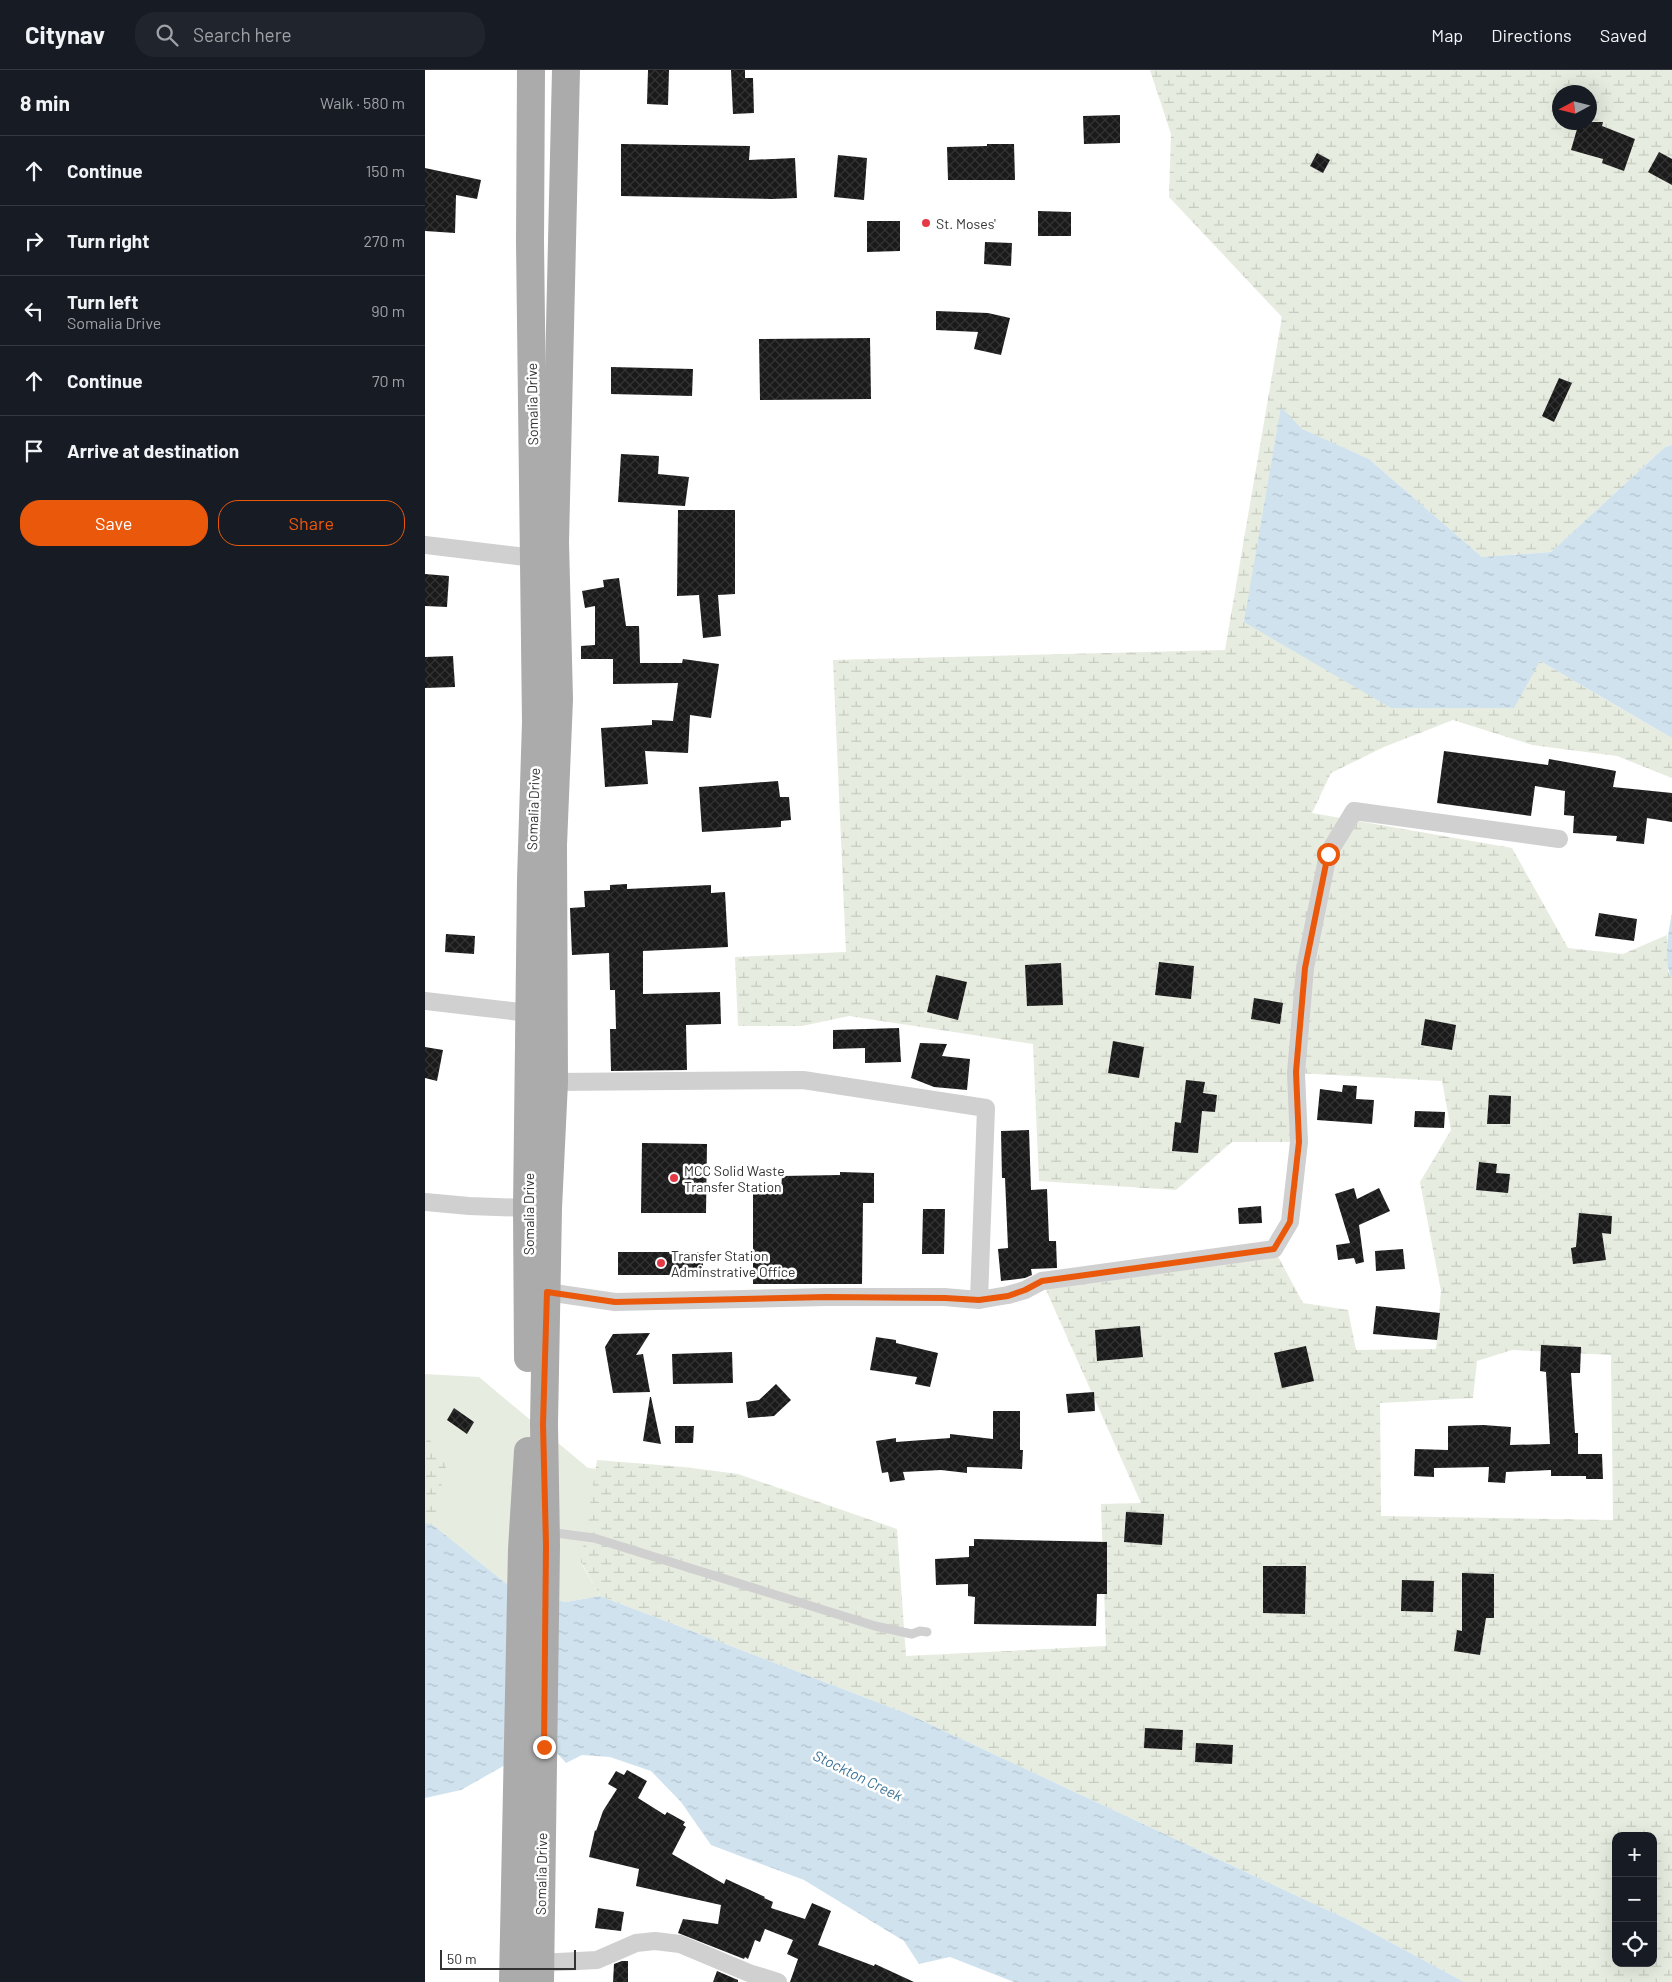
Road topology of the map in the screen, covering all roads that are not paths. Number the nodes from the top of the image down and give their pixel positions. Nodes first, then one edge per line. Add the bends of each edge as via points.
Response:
1 (531, 70) edge
2 (566, 70) edge
3 (425, 545) edge
4 (534, 558) junction
5 (1559, 839) dead end
6 (425, 1001) edge
7 (529, 1013) junction
8 (554, 1082) junction
9 (425, 1202) edge
10 (527, 1208) junction
11 (547, 1292) junction
12 (979, 1300) junction
13 (538, 1542) junction
14 (927, 1632) dead end
15 (530, 1767) junction
16 (540, 1973) edge
17 (513, 1982) edge
18 (778, 1982) edge

1 - 4 main road, Somalia Drive
2 - 8 main road, Somalia Drive via 555,542 559,699 553,845
3 - 4 street
4 - 7 main road, Somalia Drive via 537,722
5 - 12 street via 1354,811 1328,854 1305,968 1296,1072 1299,1142 1290,1222 1274,1249 1042,1281 1008,1296
6 - 7 street
7 - 10 main road, Somalia Drive
8 - 11 main road, Somalia Drive
8 - 12 street via 803,1080 986,1108
9 - 10 street
10 - 13 main road, Somalia Drive via 527,1462
11 - 12 street via 615,1302 826,1297
11 - 13 main road, Somalia Drive
13 - 14 lane via 594,1538 875,1626 912,1634
13 - 15 main road
15 - 16 main road, Somalia Drive
15 - 17 main road, Somalia Drive
16 - 18 street via 597,1960 636,1943 655,1941 680,1944

